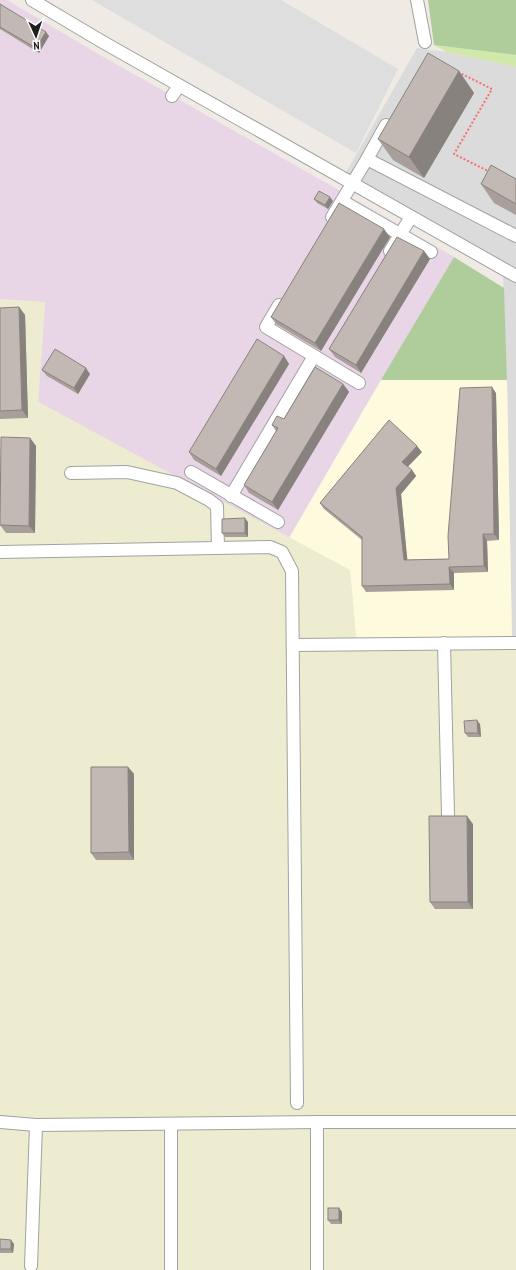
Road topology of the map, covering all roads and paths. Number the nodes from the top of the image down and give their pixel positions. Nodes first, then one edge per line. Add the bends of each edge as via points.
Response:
1 (32, 0) edge
2 (417, 0) edge
3 (425, 42) dead end
4 (452, 69) edge
5 (393, 114) edge
6 (301, 155) junction
7 (367, 159) junction
8 (295, 165) dead end
9 (495, 175) edge
10 (352, 184) junction
11 (342, 201) junction
12 (411, 217) junction
13 (326, 228) edge
14 (400, 234) junction
15 (516, 236) edge
16 (431, 252) dead end
17 (384, 261) edge
18 (516, 276) edge
19 (286, 294) edge
20 (331, 348) edge
21 (318, 359) junction
22 (359, 383) dead end
23 (191, 472) dead end
24 (71, 473) dead end
25 (231, 496) junction
26 (278, 522) dead end
27 (218, 548) junction
28 (0, 552) edge
29 (444, 643) junction
30 (516, 643) edge
31 (293, 645) junction
32 (448, 815) edge
33 (296, 1103) dead end
34 (0, 1122) edge
35 (317, 1122) junction
36 (516, 1122) edge
37 (171, 1124) junction
38 (36, 1125) junction
39 (31, 1266) dead end
40 (171, 1270) edge
41 (317, 1270) edge

1 - 6 street via 101,41 176,91
2 - 3 street
4 - 9 path via 492,89 454,154
5 - 7 street
6 - 8 street
6 - 10 street
7 - 10 street
7 - 15 street
10 - 11 street
10 - 12 street
11 - 13 street
11 - 14 street
12 - 14 street
12 - 18 street
14 - 16 street
14 - 17 street
19 - 21 street via 266,327
20 - 21 street
21 - 22 street
21 - 25 street
23 - 25 street
24 - 27 street via 127,472 177,483 217,506
25 - 26 street
27 - 28 street
27 - 31 street via 270,547 282,552 292,570
29 - 30 street
29 - 31 street
29 - 32 street
31 - 33 street
34 - 38 street
35 - 36 street
35 - 37 street
35 - 41 street
37 - 38 street
37 - 40 street
38 - 39 street

